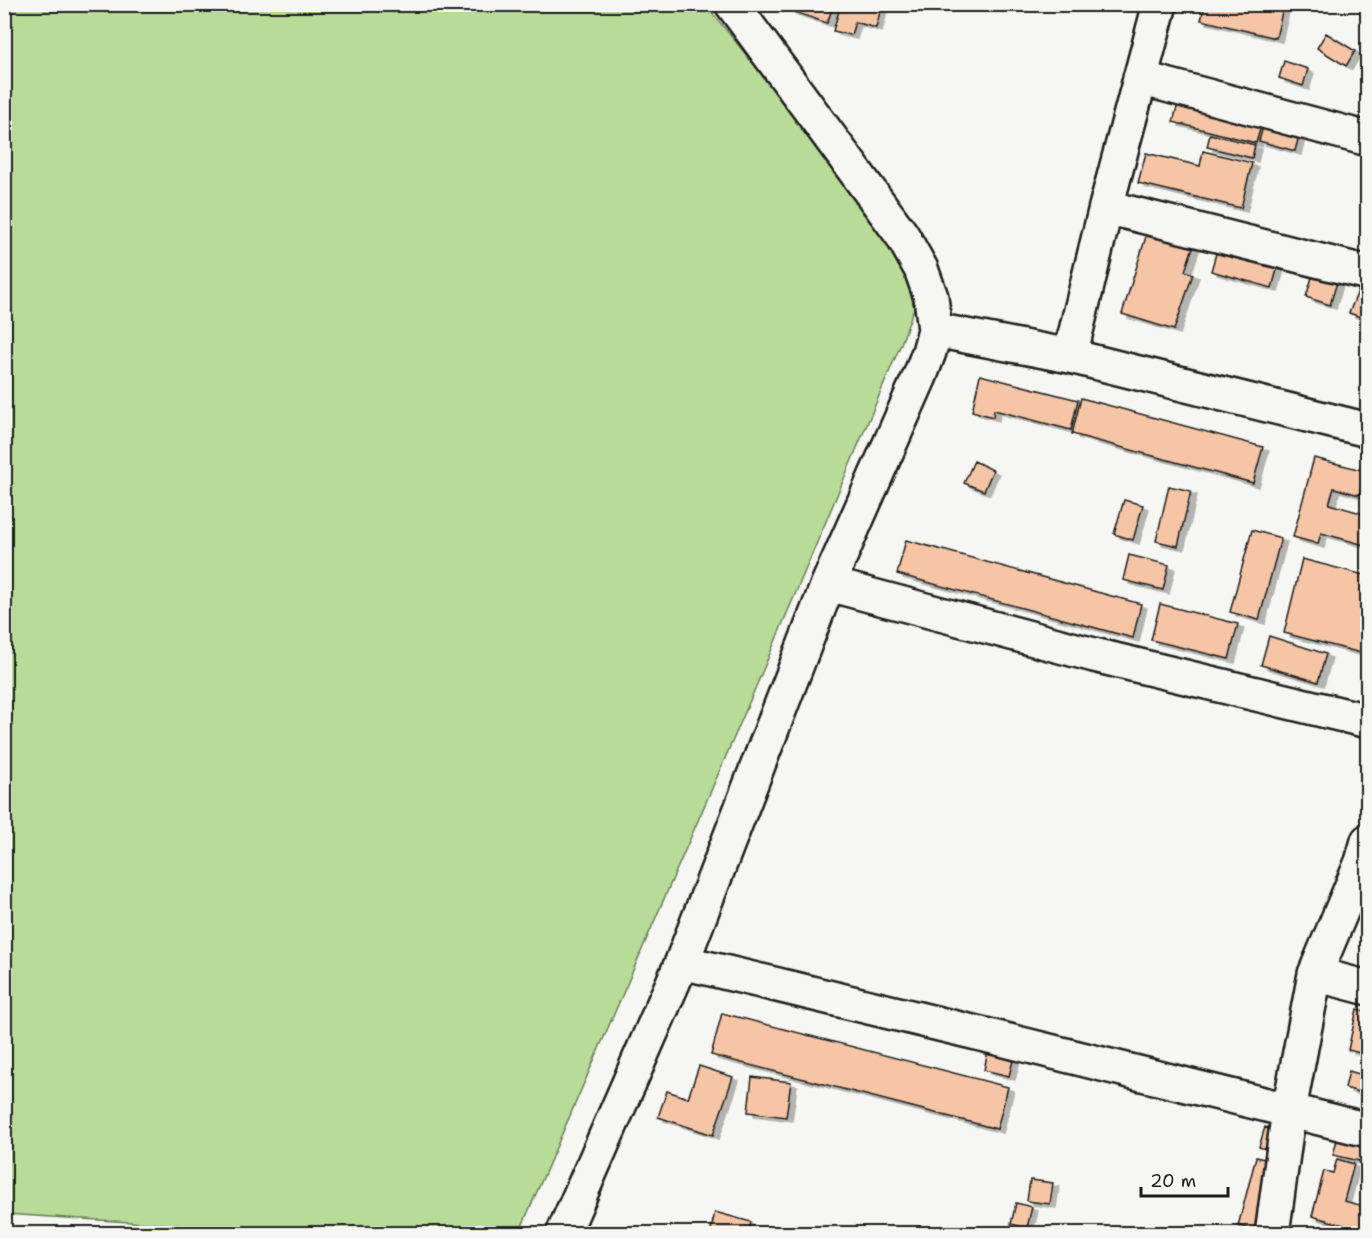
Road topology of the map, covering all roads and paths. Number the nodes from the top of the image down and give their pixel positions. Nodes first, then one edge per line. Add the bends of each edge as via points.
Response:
1 (1160, 4) edge
2 (747, 12) edge
3 (1140, 78) junction
4 (1368, 139) edge
5 (1106, 207) junction
6 (1368, 273) edge
7 (934, 330) junction
8 (1070, 356) junction
9 (1368, 430) edge
10 (828, 584) junction
11 (1368, 721) edge
12 (1366, 855) edge
13 (682, 962) junction
14 (1315, 974) junction
15 (1368, 988) edge
16 (1289, 1110) junction
17 (1368, 1130) edge
18 (563, 1233) edge
19 (1272, 1233) edge

1 - 3 street
2 - 7 street via 902,235 931,297
3 - 4 street
3 - 5 street
5 - 6 street
5 - 8 street
7 - 8 street
7 - 10 street via 920,376
8 - 9 street
10 - 11 street via 1094,655
10 - 13 street
12 - 14 street
13 - 16 street
13 - 18 street
14 - 15 street
14 - 16 street
16 - 17 street
16 - 19 street

